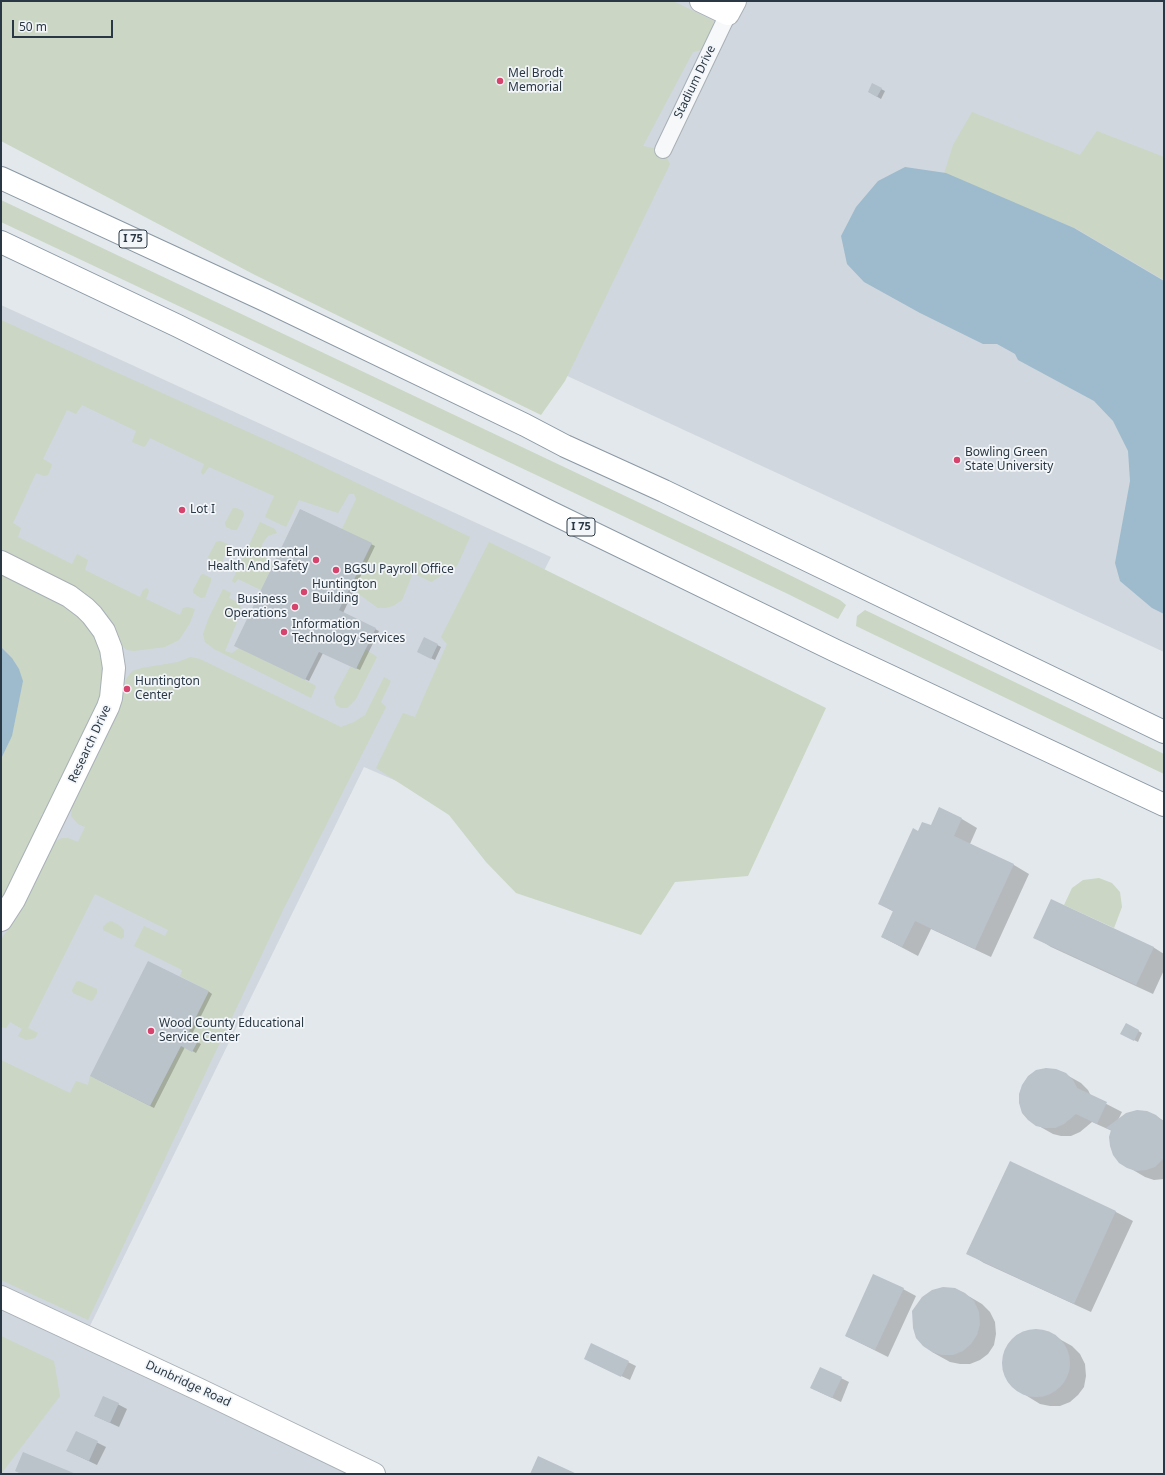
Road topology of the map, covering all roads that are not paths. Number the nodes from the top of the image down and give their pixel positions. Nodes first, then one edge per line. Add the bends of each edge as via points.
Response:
1 (702, 1) edge
2 (731, 7) edge
3 (662, 150) dead end
4 (1, 163) edge
5 (1, 178) edge
6 (1, 242) edge
7 (265, 300) junction
8 (1, 562) edge
9 (1164, 732) edge
10 (1164, 805) edge
11 (1, 920) edge
12 (1, 1297) edge
13 (374, 1474) edge

1 - 2 main road, Stadium Drive
2 - 3 street, Stadium Drive
4 - 7 main road
5 - 7 main road, I 75
6 - 10 main road, I 75 via 178,326 834,650
7 - 9 main road, I 75
8 - 11 main road, Research Drive via 69,596 89,612 108,640 114,673 108,707 14,900
12 - 13 main road, Dunbridge Road

